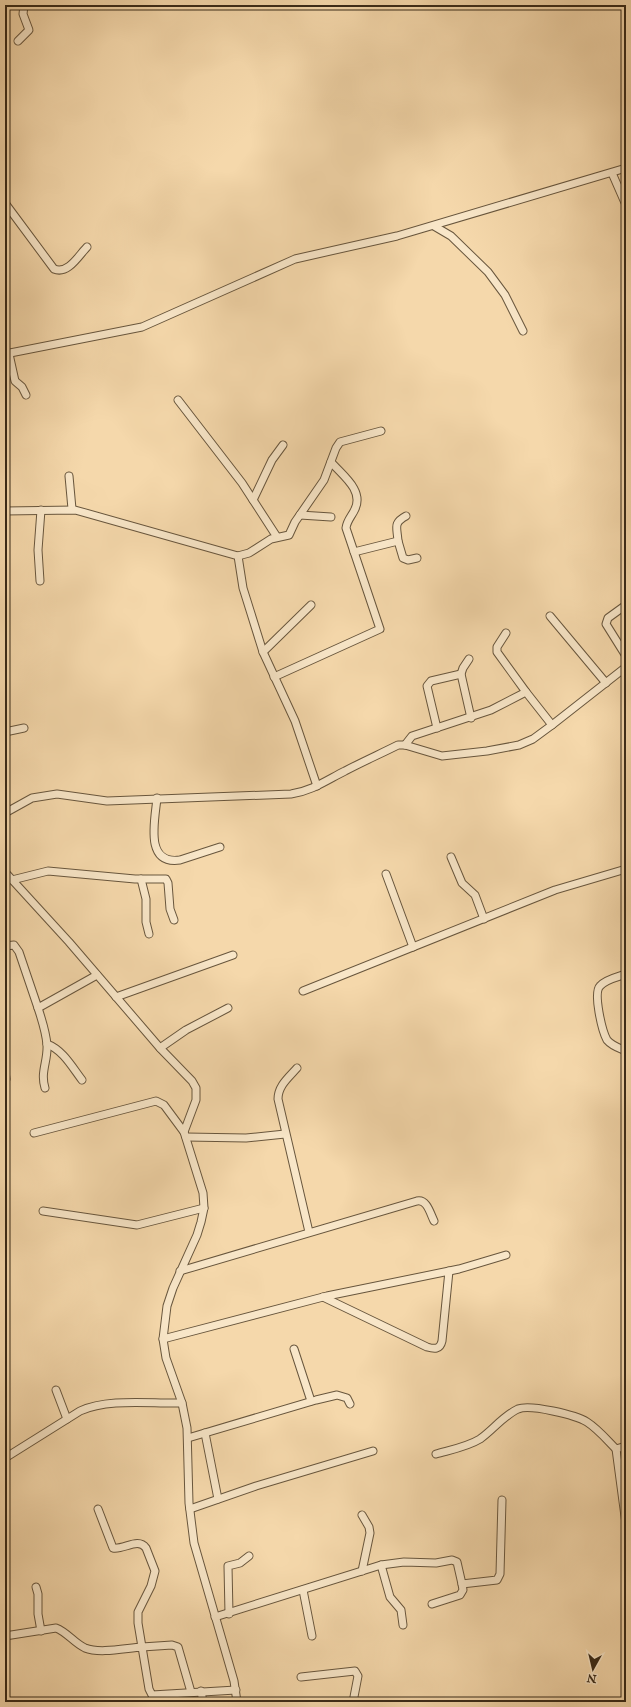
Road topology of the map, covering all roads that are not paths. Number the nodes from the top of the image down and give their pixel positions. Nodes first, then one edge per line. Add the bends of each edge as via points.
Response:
1 (24, 5) edge
2 (18, 40) dead end
3 (626, 168) edge
4 (612, 173) junction
5 (5, 203) edge
6 (626, 204) edge
7 (434, 226) junction
8 (88, 247) dead end
9 (524, 331) dead end
10 (7, 354) edge
11 (26, 395) dead end
12 (178, 400) dead end
13 (381, 431) dead end
14 (283, 445) dead end
15 (331, 462) junction
16 (69, 476) dead end
17 (253, 500) junction
18 (72, 509) junction
19 (41, 510) junction
20 (5, 511) edge
21 (300, 515) junction
22 (406, 516) dead end
23 (331, 517) dead end
24 (277, 537) junction
25 (398, 541) junction
26 (354, 552) junction
27 (238, 556) junction
28 (418, 558) dead end
29 (40, 581) dead end
30 (311, 605) dead end
31 (626, 605) edge
32 (550, 616) dead end
33 (506, 633) dead end
34 (263, 652) junction
35 (626, 656) edge
36 (469, 659) dead end
37 (626, 667) edge
38 (461, 674) junction
39 (274, 677) junction
40 (606, 683) junction
41 (526, 692) junction
42 (471, 718) junction
43 (552, 725) junction
44 (24, 728) dead end
45 (437, 728) junction
46 (5, 732) edge
47 (405, 745) junction
48 (317, 786) junction
49 (157, 798) junction
50 (5, 813) edge
51 (220, 847) dead end
52 (451, 857) dead end
53 (626, 869) edge
54 (5, 872) edge
55 (386, 874) dead end
56 (141, 879) junction
57 (12, 880) junction
58 (484, 919) junction
59 (174, 920) dead end
60 (149, 934) dead end
61 (5, 946) edge
62 (412, 947) junction
63 (233, 954) dead end
64 (626, 974) edge
65 (97, 975) junction
66 (303, 991) dead end
67 (116, 997) junction
68 (38, 1008) junction
69 (228, 1008) dead end
70 (47, 1044) junction
71 (160, 1048) junction
72 (626, 1051) edge
73 (297, 1068) dead end
74 (5, 1071) edge
75 (82, 1080) dead end
76 (5, 1082) edge
77 (46, 1088) dead end
78 (34, 1133) dead end
79 (185, 1134) junction
80 (285, 1134) junction
81 (204, 1208) junction
82 (43, 1211) dead end
83 (434, 1221) dead end
84 (309, 1232) junction
85 (506, 1255) dead end
86 (180, 1271) junction
87 (449, 1271) junction
88 (323, 1297) junction
89 (163, 1339) junction
90 (294, 1349) dead end
91 (56, 1390) dead end
92 (311, 1401) junction
93 (182, 1403) junction
94 (350, 1404) dead end
95 (67, 1419) junction
96 (205, 1433) junction
97 (188, 1438) junction
98 (626, 1446) edge
99 (616, 1449) junction
100 (372, 1451) dead end
101 (436, 1454) dead end
102 (5, 1458) edge
103 (218, 1499) junction
104 (502, 1500) dead end
105 (98, 1509) dead end
106 (190, 1509) junction
107 (362, 1515) dead end
108 (626, 1524) edge
109 (249, 1556) dead end
110 (381, 1565) junction
111 (362, 1571) junction
112 (462, 1584) junction
113 (36, 1587) dead end
114 (303, 1590) junction
115 (432, 1604) dead end
116 (229, 1614) junction
117 (215, 1617) junction
118 (403, 1626) dead end
119 (41, 1631) junction
120 (5, 1636) edge
121 (312, 1636) dead end
122 (142, 1647) junction
123 (301, 1677) dead end
124 (236, 1690) junction
125 (201, 1691) junction
126 (191, 1692) junction
127 (203, 1702) edge
128 (237, 1702) edge
129 (353, 1702) edge

1 - 2 street via 24,17 29,30
3 - 4 street
4 - 6 street
4 - 7 street
5 - 8 street via 54,269 60,270 71,265
7 - 9 street via 451,236 488,272 506,295
7 - 10 street via 295,258 142,327
10 - 11 street via 15,381
12 - 17 street
13 - 15 street via 340,442
14 - 17 street via 272,460
15 - 21 street via 324,480
15 - 26 street via 357,494 356,506 347,524
16 - 18 street
17 - 24 street
18 - 19 street
18 - 27 street
19 - 20 street
19 - 29 street via 38,550
21 - 23 street
21 - 24 street via 289,535
22 - 25 street via 397,523
24 - 27 street via 249,553
25 - 26 street
25 - 28 street via 403,558
26 - 39 street via 380,629
27 - 34 street via 243,588
30 - 34 street
31 - 35 street via 606,621
32 - 40 street
33 - 41 street via 497,646 497,652
34 - 39 street
36 - 38 street
37 - 40 street
38 - 42 street
38 - 45 street via 431,682 427,686
39 - 48 street via 296,721
40 - 43 street
41 - 42 street
41 - 43 street
42 - 45 street
43 - 47 street via 519,746 487,751 442,756
44 - 46 street
45 - 47 street via 412,736
47 - 48 street via 398,745
48 - 49 street via 302,793 291,794
49 - 50 street via 107,801 64,795 44,796 32,798
49 - 51 street via 154,843 156,850 166,858 180,860
52 - 58 street via 462,883 475,895
53 - 58 street via 556,890
54 - 57 street
55 - 62 street
56 - 57 street via 48,871
56 - 59 street via 168,881 170,908
56 - 60 street via 146,899
57 - 65 street
58 - 62 street
61 - 68 street via 14,946 19,952
62 - 66 street
63 - 67 street
64 - 72 street via 605,982 596,994 607,1040
65 - 67 street
65 - 68 street
67 - 71 street
68 - 70 street
69 - 71 street via 186,1030
70 - 75 street via 62,1055
70 - 77 street via 47,1059 42,1076
71 - 79 street via 196,1088 196,1100
73 - 80 street via 278,1091 278,1105
74 - 76 street
78 - 79 street via 156,1101 164,1106
79 - 80 street via 246,1138
79 - 81 street via 203,1193
80 - 84 street
81 - 82 street via 137,1225
81 - 86 street via 197,1235
83 - 84 street via 426,1204 420,1200
84 - 86 street
85 - 87 street
86 - 89 street via 167,1306
87 - 88 street
87 - 88 street via 442,1341 441,1345 434,1349
88 - 89 street
89 - 93 street via 166,1358
90 - 92 street
91 - 95 street
92 - 94 street via 341,1395 347,1398
92 - 96 street
93 - 95 street via 100,1405 90,1407
93 - 97 street
95 - 102 street
96 - 97 street
96 - 103 street
97 - 106 street
98 - 99 street
99 - 101 street via 585,1420 528,1407 512,1413 478,1440
99 - 108 street
100 - 103 street
103 - 106 street
104 - 112 street via 499,1578 495,1581
105 - 122 street via 113,1548 141,1544 146,1548 155,1571 137,1618
106 - 117 street via 194,1543
107 - 111 street via 370,1533
109 - 116 street via 240,1563 228,1566
110 - 111 street
110 - 112 street via 455,1560
110 - 118 street via 390,1597 401,1610
111 - 114 street
112 - 115 street via 463,1590 460,1595
113 - 119 street
114 - 116 street
114 - 121 street
116 - 117 street
117 - 124 street
119 - 120 street
119 - 122 street via 60,1629 77,1643 93,1650
122 - 126 street via 178,1647
122 - 126 street via 152,1695
123 - 129 street via 354,1671 358,1676
124 - 125 street
124 - 128 street
125 - 126 street
125 - 127 street

